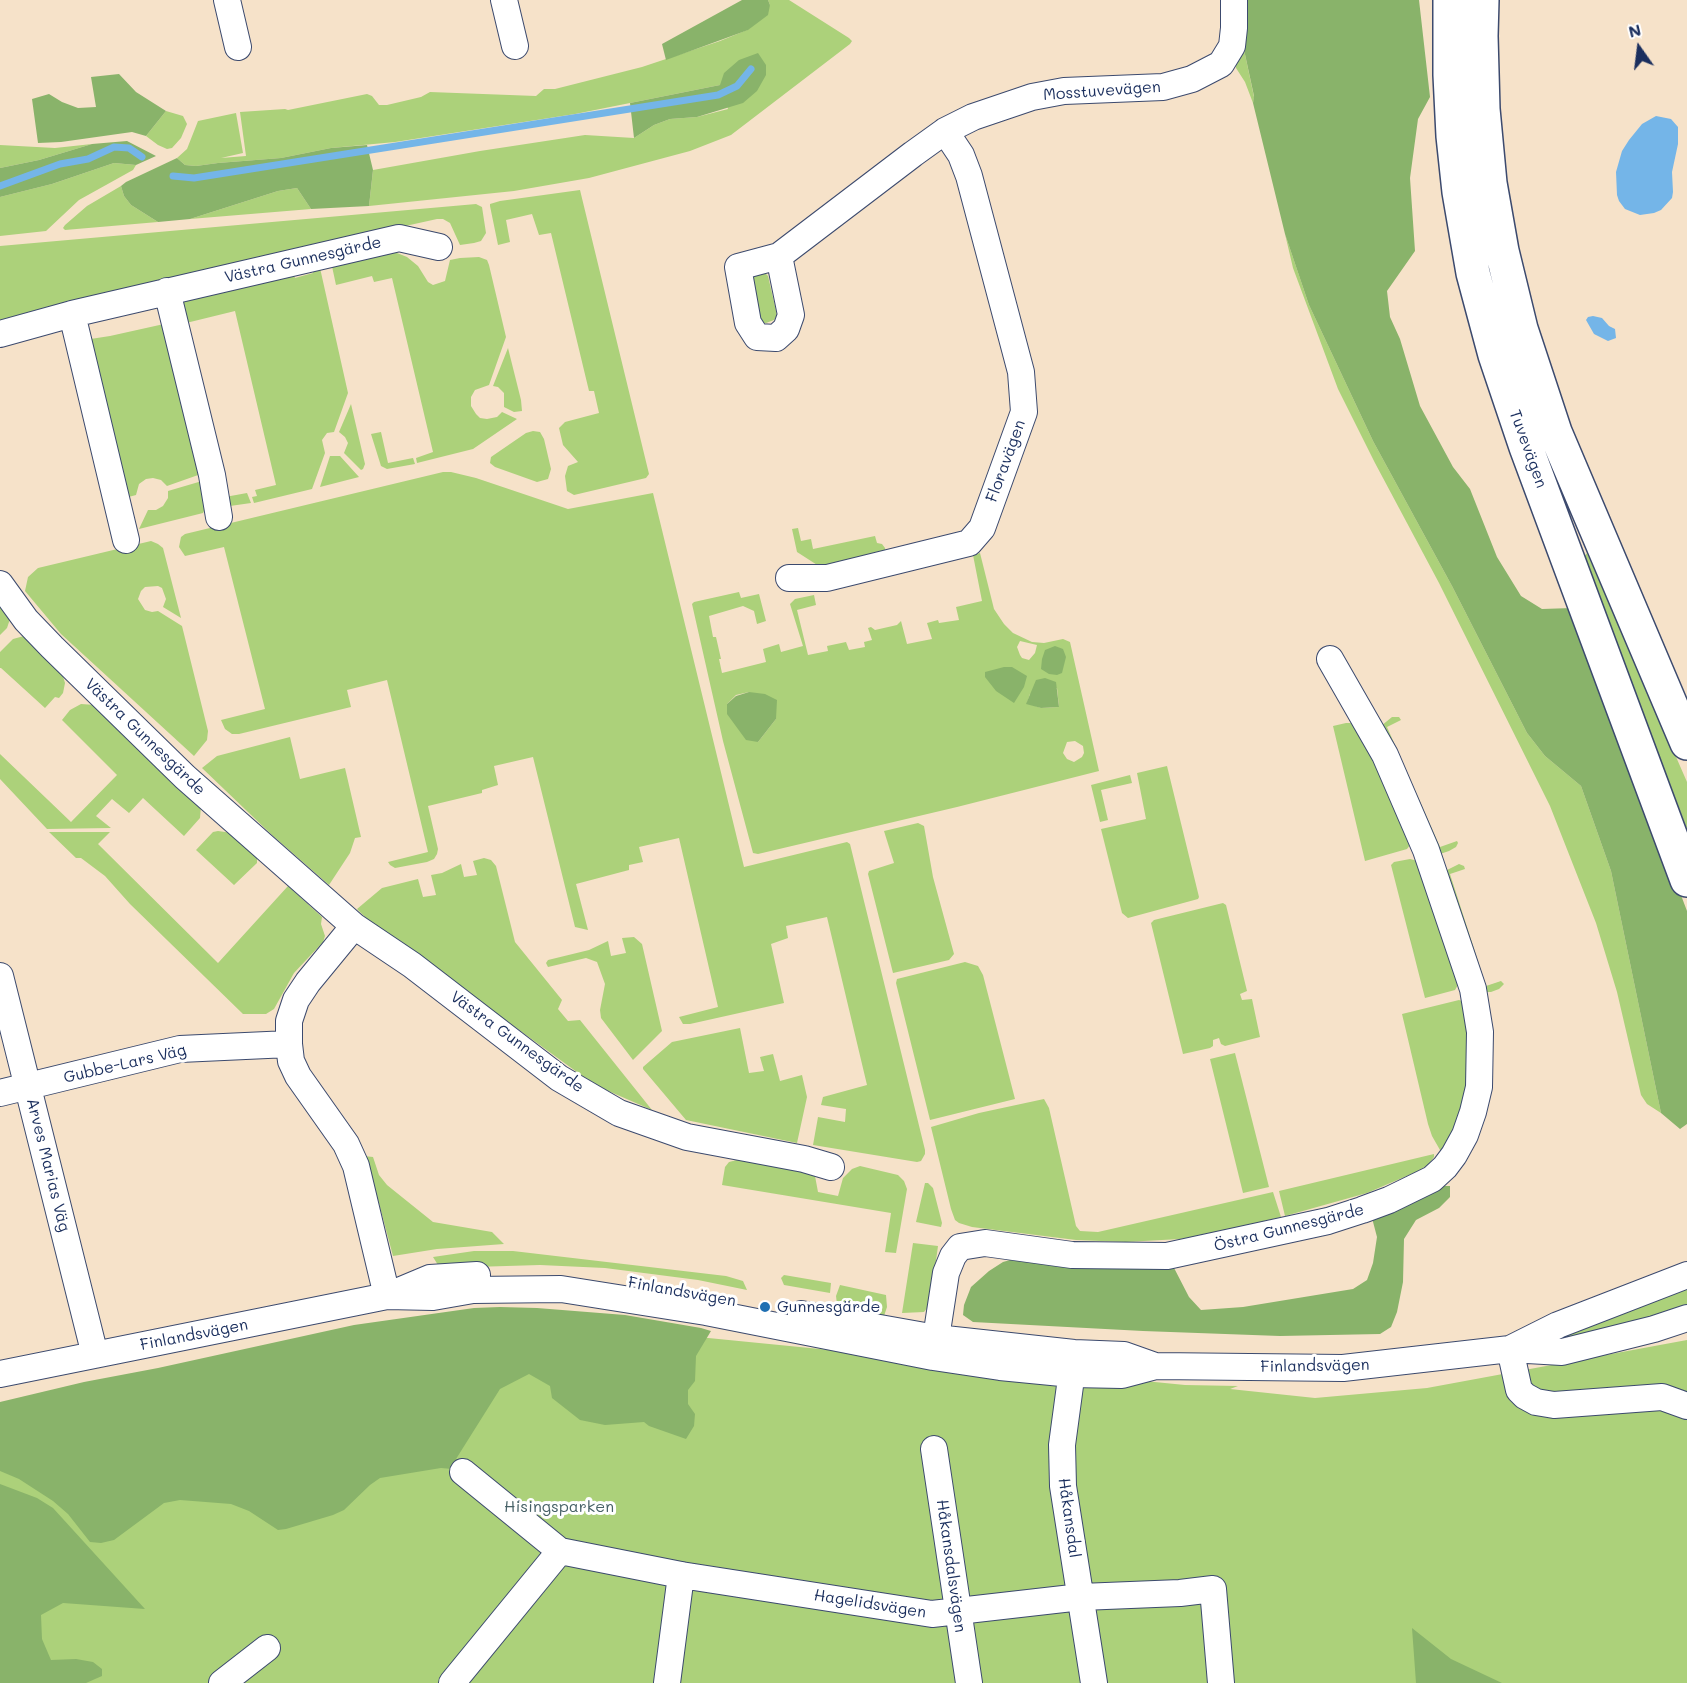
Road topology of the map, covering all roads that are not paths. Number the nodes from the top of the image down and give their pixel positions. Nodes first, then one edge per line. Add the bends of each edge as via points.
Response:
1 (227, 0) edge
2 (504, 0) edge
3 (1234, 0) edge
4 (1450, 0) edge
5 (1482, 0) edge
6 (515, 46) dead end
7 (238, 47) dead end
8 (945, 131) junction
9 (439, 247) dead end
10 (779, 256) dead end
11 (166, 291) junction
12 (72, 314) junction
13 (0, 334) edge
14 (219, 517) dead end
15 (126, 540) dead end
16 (789, 578) dead end
17 (0, 584) edge
18 (1330, 659) dead end
19 (1687, 743) edge
20 (1687, 880) edge
21 (354, 926) junction
22 (0, 976) edge
23 (289, 1044) junction
24 (28, 1086) junction
25 (0, 1093) edge
26 (831, 1167) dead end
27 (1687, 1275) edge
28 (387, 1296) junction
29 (1687, 1318) edge
30 (936, 1338) junction
31 (1510, 1349) junction
32 (95, 1355) junction
33 (1073, 1363) junction
34 (0, 1374) edge
35 (1687, 1406) edge
36 (934, 1449) dead end
37 (463, 1472) dead end
38 (560, 1551) junction
39 (681, 1575) junction
40 (1081, 1597) junction
41 (959, 1610) junction
42 (267, 1648) dead end
43 (222, 1683) edge
44 (452, 1683) edge
45 (667, 1683) edge
46 (969, 1683) edge
47 (1094, 1683) edge
48 (1221, 1683) edge

1 - 7 street
2 - 6 street
3 - 8 street, Mosstuvevägen via 1232,46 1221,64 1192,79 1163,87 1064,91 1032,97
4 - 20 main road, Tuvevägen via 1453,136 1460,192 1473,273 1495,355
5 - 19 main road, Tuvevägen via 1483,109 1490,183 1513,300 1555,432
8 - 10 street, Mosstuvevägen
8 - 16 street, Floravägen via 969,176 1022,372 1024,412 982,528 969,543 827,578
9 - 11 street, Västra Gunnesgärde via 399,238
11 - 12 street, Västra Gunnesgärde
11 - 14 street
12 - 13 street, Västra Gunnesgärde
12 - 15 street
17 - 21 street, Västra Gunnesgärde via 26,620 184,777
18 - 30 street, Östra Gunnesgärde via 1385,755 1426,850 1473,989 1480,1032 1479,1087 1465,1135 1454,1155 1432,1179 1362,1210 1167,1256 1072,1255 985,1243 960,1247 946,1273
21 - 23 street via 296,1000 289,1021
21 - 26 street, Västra Gunnesgärde via 412,965 559,1078 619,1113 687,1137
22 - 24 street, Arves Marias Väg
23 - 24 street, Gubbe-Lars Väg via 180,1049
23 - 28 street via 298,1076 346,1144 356,1166
24 - 25 street, Gubbe-Lars Väg
24 - 32 street, Arves Marias Väg
27 - 31 street, Finlandsvägen via 1558,1325
28 - 30 street, Finlandsvägen via 430,1278 511,1272 568,1274
28 - 32 street, Finlandsvägen
28 - 33 street, Finlandsvägen via 433,1297 483,1289 561,1289 1000,1367
29 - 31 street, Finlandsvägen via 1562,1352
30 - 33 street, Finlandsvägen
31 - 33 street, Finlandsvägen via 1343,1368 1156,1366 1124,1355
31 - 35 street via 1519,1390 1536,1402 1554,1405 1662,1397
32 - 34 street, Finlandsvägen
33 - 40 street, Håkansdal via 1062,1445 1063,1486
36 - 41 street, Håkansdalsvägen
37 - 38 street, Hagelidsvägen
38 - 39 street, Hagelidsvägen
38 - 44 street
39 - 41 street, Hagelidsvägen via 932,1614
39 - 45 street
40 - 41 street, Hagelidsvägen
40 - 47 street, Håkansdal
40 - 48 street, Hagelidsvägen via 1213,1588
41 - 46 street, Håkansdalsvägen
42 - 43 street

